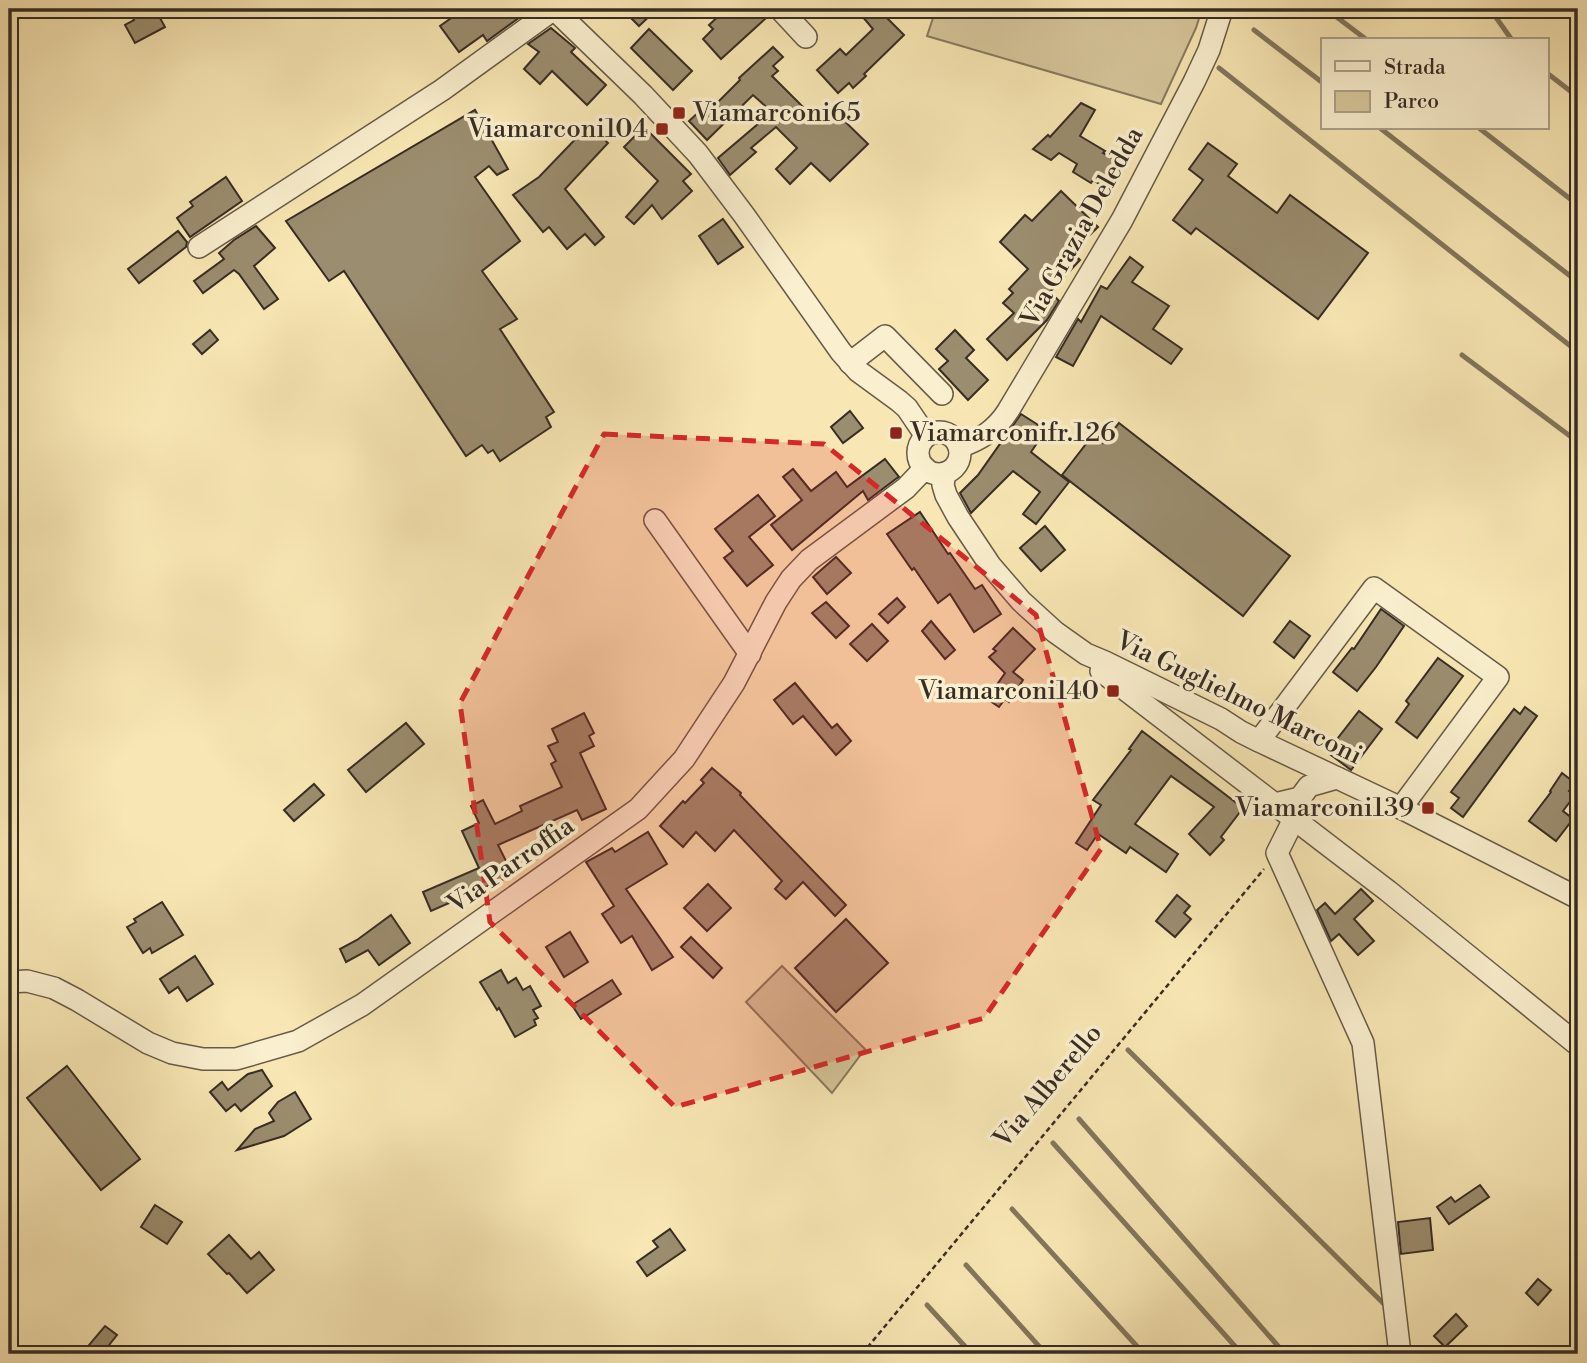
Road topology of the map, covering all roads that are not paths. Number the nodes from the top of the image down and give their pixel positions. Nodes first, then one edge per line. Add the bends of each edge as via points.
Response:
1 (554, 9) edge
2 (779, 9) edge
3 (1222, 9) edge
4 (806, 37) dead end
5 (199, 247) dead end
6 (850, 363) junction
7 (942, 394) dead end
8 (926, 436) junction
9 (959, 447) junction
10 (935, 471) junction
11 (655, 520) dead end
12 (750, 654) junction
13 (1086, 654) junction
14 (1250, 736) junction
15 (1215, 757) junction
16 (1304, 762) junction
17 (1337, 778) junction
18 (1301, 806) junction
19 (1401, 808) junction
20 (1578, 898) edge
21 (9, 982) edge
22 (1578, 1045) edge
23 (1399, 1354) edge

1 - 5 street via 442,90
1 - 6 street via 698,154
2 - 4 street
3 - 9 street, Via Grazia Deledda via 1194,82 1122,220 1008,411 989,433
6 - 7 street via 885,336
6 - 8 street via 900,401
8 - 9 street via 947,433
8 - 10 street via 918,448 920,463
9 - 10 street via 958,461 951,470
10 - 12 street, Via Parroffia via 809,560 776,602
10 - 13 street, Via Guglielmo Marconi via 990,565 1037,617
11 - 12 street
12 - 21 street, Via Parroffia via 684,759 638,809 362,1005 298,1041 236,1059 172,1053 54,988
13 - 14 street, Via Guglielmo Marconi
13 - 15 street via 1100,670
14 - 15 street via 1225,729 1216,734
14 - 16 street, Via Guglielmo Marconi
14 - 19 street via 1374,588 1498,677
15 - 18 street via 1275,804
16 - 17 street, Via Guglielmo Marconi
16 - 18 street
17 - 18 street
17 - 19 street, Via Guglielmo Marconi
18 - 22 street via 1388,891
18 - 23 street via 1277,853 1363,1043
19 - 20 street, Via Guglielmo Marconi

